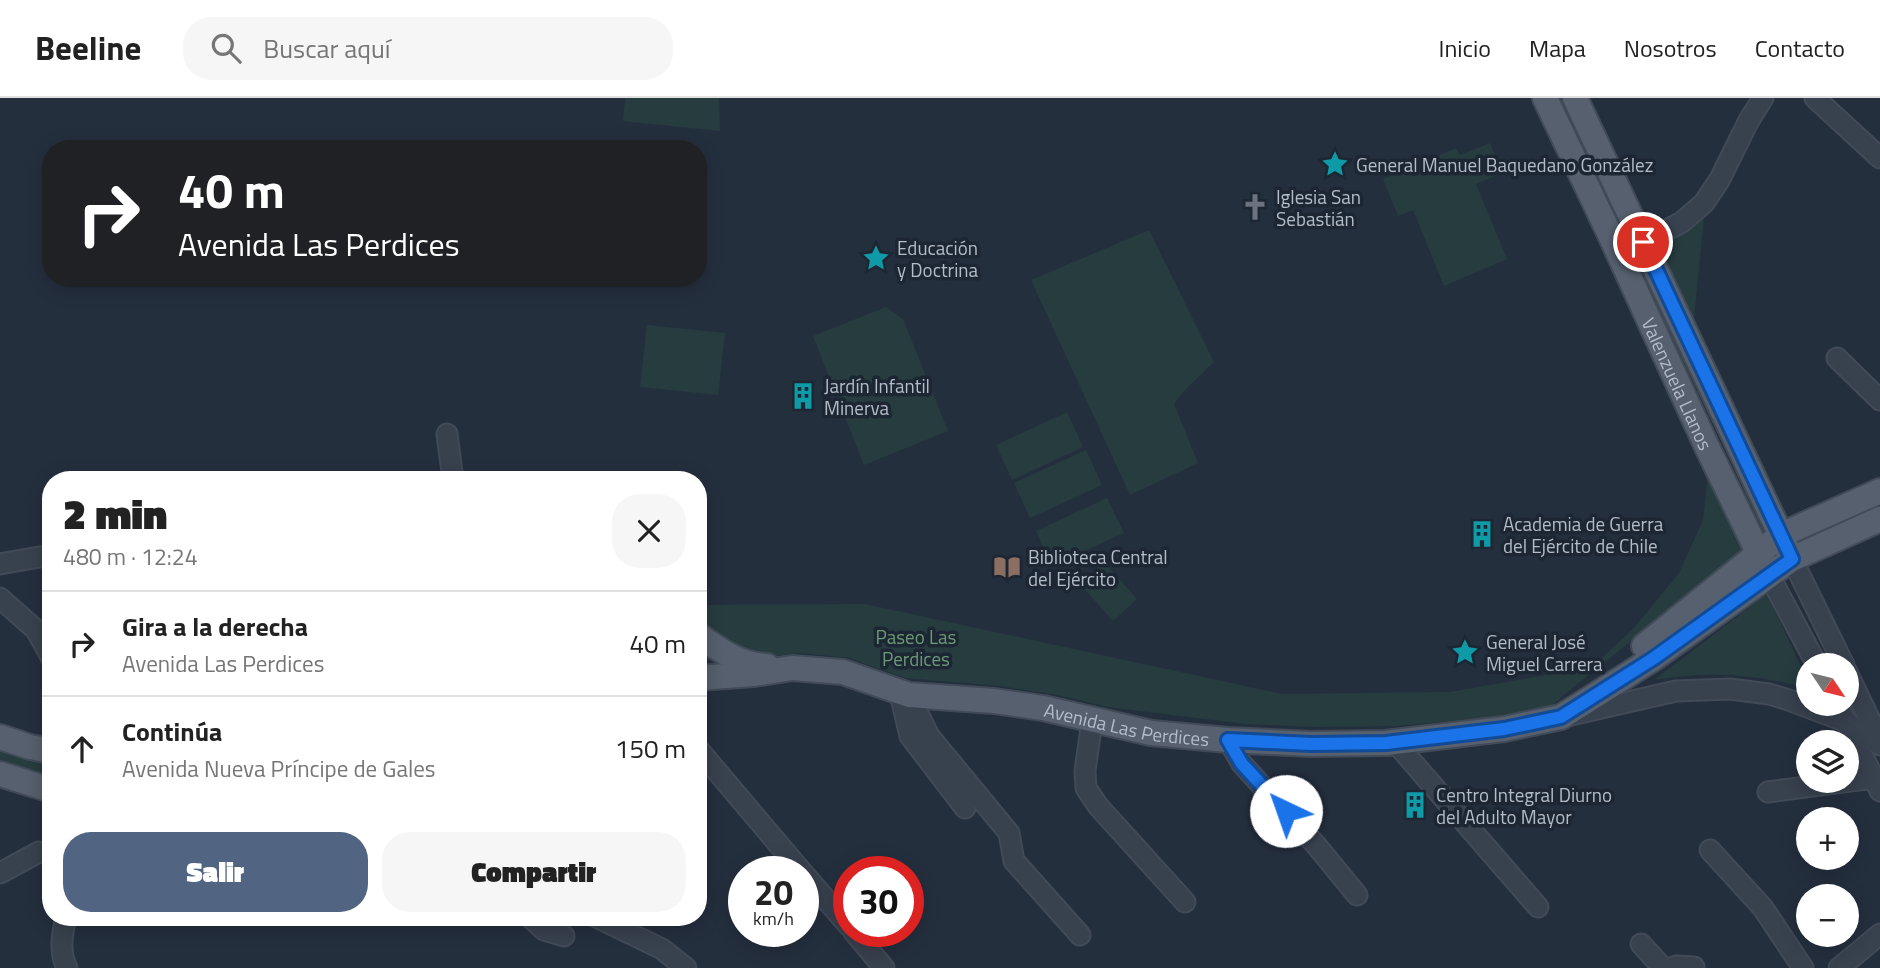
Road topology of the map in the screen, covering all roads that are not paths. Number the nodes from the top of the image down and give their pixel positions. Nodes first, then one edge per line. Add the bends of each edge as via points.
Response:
1 (1545, 98) edge
2 (1763, 98) edge
3 (1815, 98) edge
4 (1583, 101) edge
5 (1880, 158) edge
6 (1613, 240) junction
7 (1643, 242) junction
8 (1838, 358) dead end
9 (1880, 400) edge
10 (447, 434) dead end
11 (449, 471) edge
12 (1880, 491) edge
13 (1880, 519) edge
14 (1781, 536) junction
15 (42, 557) edge
16 (1792, 559) junction
17 (0, 564) edge
18 (1763, 564) junction
19 (0, 598) edge
20 (42, 633) edge
21 (707, 641) edge
22 (719, 649) junction
23 (1810, 653) edge
24 (1838, 653) edge
25 (792, 668) junction
26 (707, 672) edge
27 (707, 678) edge
28 (905, 694) junction
29 (1859, 697) edge
30 (1844, 716) edge
31 (1561, 717) junction
32 (1092, 721) junction
33 (1847, 722) junction
34 (0, 737) edge
35 (1228, 740) junction
36 (1395, 742) junction
37 (1880, 743) edge
38 (42, 749) edge
39 (707, 760) edge
40 (0, 774) edge
41 (1877, 785) edge
42 (42, 787) edge
43 (1768, 792) dead end
44 (965, 808) dead end
45 (1710, 850) dead end
46 (42, 852) edge
47 (789, 856) edge
48 (0, 873) edge
49 (819, 891) edge
50 (1357, 895) dead end
51 (1185, 902) dead end
52 (833, 907) edge
53 (1538, 907) dead end
54 (63, 926) edge
55 (540, 926) edge
56 (615, 926) edge
57 (1880, 934) edge
58 (1080, 935) dead end
59 (564, 936) dead end
60 (1641, 944) dead end
61 (866, 947) edge
62 (1694, 967) edge
63 (67, 968) edge
64 (686, 968) edge
65 (884, 968) edge
66 (1663, 968) edge
67 (1671, 968) edge
68 (1803, 968) edge
69 (1839, 968) edge

1 - 6 main road, Valenzuela Llanos
2 - 7 street via 1704,203 1682,222
3 - 5 street
4 - 7 main road, Valenzuela Llanos
6 - 7 street
6 - 18 main road, Valenzuela Llanos
7 - 14 main road, Valenzuela Llanos
8 - 9 street
10 - 11 street
12 - 14 main road
13 - 16 main road
14 - 16 main road, Valenzuela Llanos
14 - 18 main road
15 - 17 street
16 - 18 main road
16 - 24 street, Valenzuela Llanos
18 - 23 street, Valenzuela Llanos
18 - 31 main road via 1654,658
19 - 20 street
21 - 22 main road
22 - 25 main road via 748,664
22 - 26 main road via 722,658
25 - 27 main road, Avenida Las Perdices
25 - 28 main road, Avenida Las Perdices via 843,672
28 - 32 main road, Avenida Las Perdices via 1043,708
28 - 44 street via 910,736
28 - 58 street via 929,736 1009,833 1014,861
29 - 37 street, Valenzuela Llanos
30 - 33 street
31 - 33 street, Avenida Las Perdices via 1675,691 1730,689 1769,694
31 - 36 main road, Avenida Las Perdices
32 - 35 main road, Avenida Las Perdices via 1151,733
32 - 51 street via 1086,788
33 - 37 street, Avenida Las Perdices
33 - 41 street
34 - 38 main road
35 - 36 main road, Avenida Las Perdices
35 - 50 street via 1242,764
36 - 53 street
39 - 47 street
40 - 42 main road
41 - 43 street
45 - 68 street via 1763,908
46 - 48 street
49 - 52 street
54 - 63 street
55 - 59 street
56 - 64 street via 662,949
57 - 69 street
60 - 66 street
61 - 65 street
62 - 67 street

